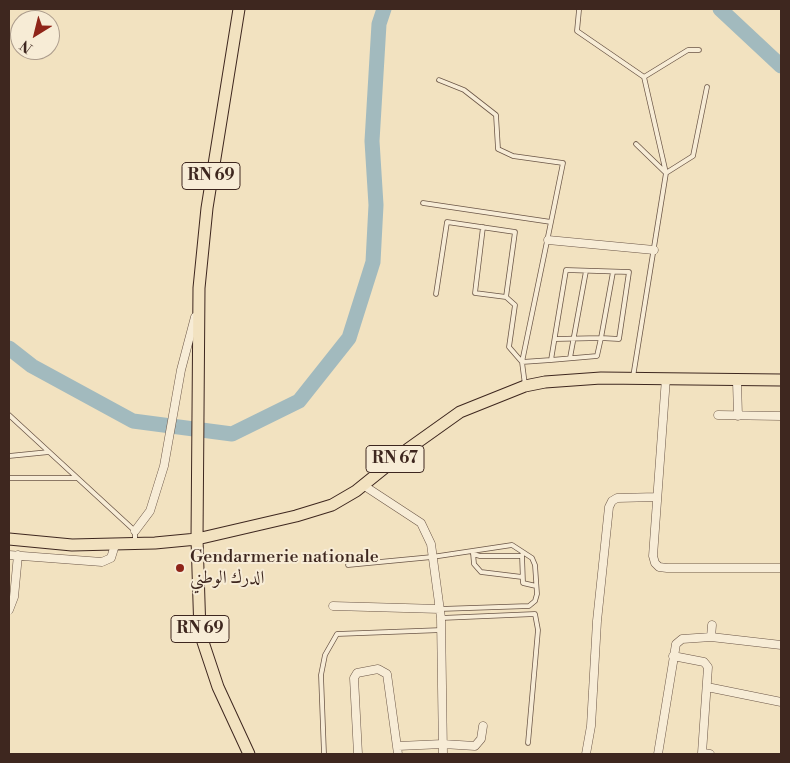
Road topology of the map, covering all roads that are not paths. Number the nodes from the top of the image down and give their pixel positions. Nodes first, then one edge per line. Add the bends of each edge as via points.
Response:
1 (238, 9) edge
2 (579, 10) edge
3 (699, 50) dead end
4 (644, 77) junction
5 (440, 80) dead end
6 (707, 87) dead end
7 (636, 144) dead end
8 (666, 173) junction
9 (423, 203) dead end
10 (551, 222) junction
11 (483, 227) junction
12 (548, 240) junction
13 (654, 250) junction
14 (586, 271) junction
15 (613, 272) junction
16 (436, 294) dead end
17 (506, 297) junction
18 (198, 305) junction
19 (601, 338) junction
20 (574, 339) junction
21 (555, 340) junction
22 (570, 358) junction
23 (551, 360) junction
24 (522, 362) junction
25 (633, 377) junction
26 (666, 378) junction
27 (737, 380) junction
28 (781, 380) edge
29 (525, 386) junction
30 (9, 415) edge
31 (718, 415) dead end
32 (738, 416) junction
33 (781, 416) edge
34 (49, 452) junction
35 (9, 456) edge
36 (9, 478) edge
37 (77, 478) junction
38 (363, 485) junction
39 (657, 496) junction
40 (136, 531) junction
41 (9, 539) edge
42 (197, 539) junction
43 (135, 544) junction
44 (115, 545) junction
45 (472, 552) junction
46 (522, 554) junction
47 (9, 555) edge
48 (18, 555) junction
49 (432, 557) junction
50 (348, 565) dead end
51 (781, 568) edge
52 (522, 577) junction
53 (536, 586) junction
54 (333, 606) dead end
55 (440, 609) junction
56 (9, 610) edge
57 (441, 618) junction
58 (712, 625) dead end
59 (442, 630) junction
60 (711, 637) junction
61 (781, 645) edge
62 (673, 656) junction
63 (707, 687) junction
64 (781, 702) edge
65 (483, 726) dead end
66 (443, 744) junction
67 (528, 744) dead end
68 (398, 750) edge
69 (248, 754) edge
70 (324, 754) edge
71 (358, 754) edge
72 (444, 754) edge
73 (586, 754) edge
74 (658, 754) edge
75 (704, 754) edge

1 - 18 main road, RN 69 via 207,208
2 - 4 lane via 577,31
3 - 4 lane via 688,50
4 - 8 lane
5 - 10 lane via 464,90 496,114 498,149 513,156 563,163
6 - 8 lane via 693,156
7 - 8 lane
8 - 13 lane
9 - 10 lane
10 - 12 lane
11 - 16 lane via 447,222
11 - 17 lane via 475,293
11 - 17 lane via 515,232
12 - 13 street
12 - 24 lane
13 - 25 lane
14 - 15 lane
14 - 20 lane
14 - 21 lane via 566,270
15 - 19 lane
15 - 19 lane via 629,272 619,339
17 - 24 lane via 514,305 509,347
18 - 40 street via 181,370 164,466 150,511
18 - 42 main road, RN 69
19 - 20 lane
19 - 22 lane via 597,356
20 - 21 lane
20 - 22 lane
21 - 23 lane
22 - 23 lane
23 - 24 lane
24 - 29 lane
25 - 26 main road, RN 67
25 - 29 main road, RN 67
26 - 27 main road, RN 67
26 - 39 street
27 - 28 main road, RN 67
27 - 32 street
29 - 38 main road, RN 67 via 460,412
30 - 34 lane
31 - 32 street
32 - 33 street
34 - 35 lane
34 - 37 lane
36 - 37 lane
37 - 40 lane
38 - 42 main road, RN 67 via 332,505
38 - 49 street via 421,523 428,535
39 - 51 street via 653,556 659,567
39 - 73 street via 618,498 609,507
40 - 43 lane
41 - 44 main road, RN 67 via 50,545
42 - 43 main road, RN 67
42 - 69 main road, RN 69 via 200,634 210,666
43 - 44 main road, RN 67
44 - 48 street via 110,558 102,562
45 - 46 lane via 480,556
45 - 46 lane via 512,545
45 - 49 lane
45 - 52 lane via 474,564 481,572
46 - 52 lane
46 - 53 lane via 532,558
47 - 48 street
48 - 56 street via 14,597
49 - 50 lane
49 - 55 street
52 - 53 lane via 523,583
53 - 55 lane via 535,601 529,606
54 - 55 street
55 - 57 street
57 - 59 street
57 - 67 lane via 535,614 538,630
58 - 60 street
59 - 66 street
59 - 70 lane via 337,634 325,655 321,675
60 - 61 street
60 - 62 street via 682,639 676,644
62 - 63 street via 704,662 708,667
62 - 74 street
63 - 64 street
63 - 75 street
65 - 66 street via 481,739 475,746
66 - 68 street
66 - 72 street
68 - 71 street via 387,674 378,669 357,673 354,678

